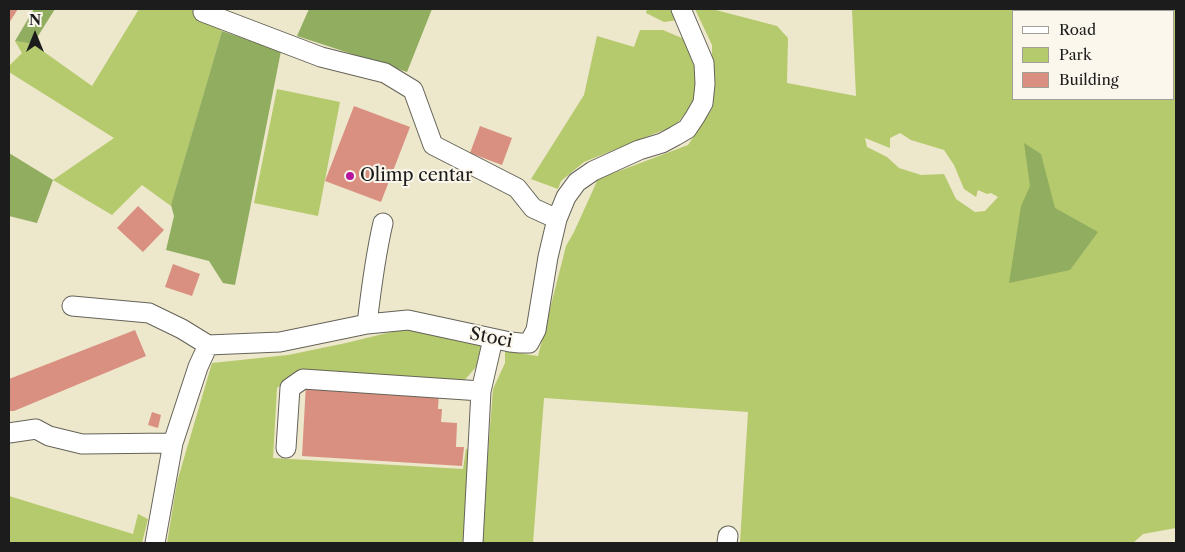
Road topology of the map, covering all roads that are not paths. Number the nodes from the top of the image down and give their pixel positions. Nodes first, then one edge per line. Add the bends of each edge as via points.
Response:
1 (681, 9) edge
2 (203, 12) dead end
3 (557, 219) junction
4 (383, 223) dead end
5 (72, 306) dead end
6 (367, 324) junction
7 (493, 339) junction
8 (208, 345) junction
9 (481, 391) junction
10 (9, 433) edge
11 (173, 443) junction
12 (286, 448) dead end
13 (155, 543) edge
14 (473, 543) edge

1 - 3 street, Stoci via 704,63 703,103 695,118 675,136 614,160 577,182 566,197
2 - 3 street via 321,57 385,73 413,90 433,145 517,188 533,208
3 - 7 street, Stoci via 534,336 529,342 520,344
4 - 6 street
5 - 8 street via 149,313
6 - 7 street, Stoci via 408,320
6 - 8 street, Stoci via 280,342
7 - 9 street
8 - 11 street
9 - 12 street via 304,378 290,388
9 - 14 street
10 - 11 street via 36,429 82,444
11 - 13 street

